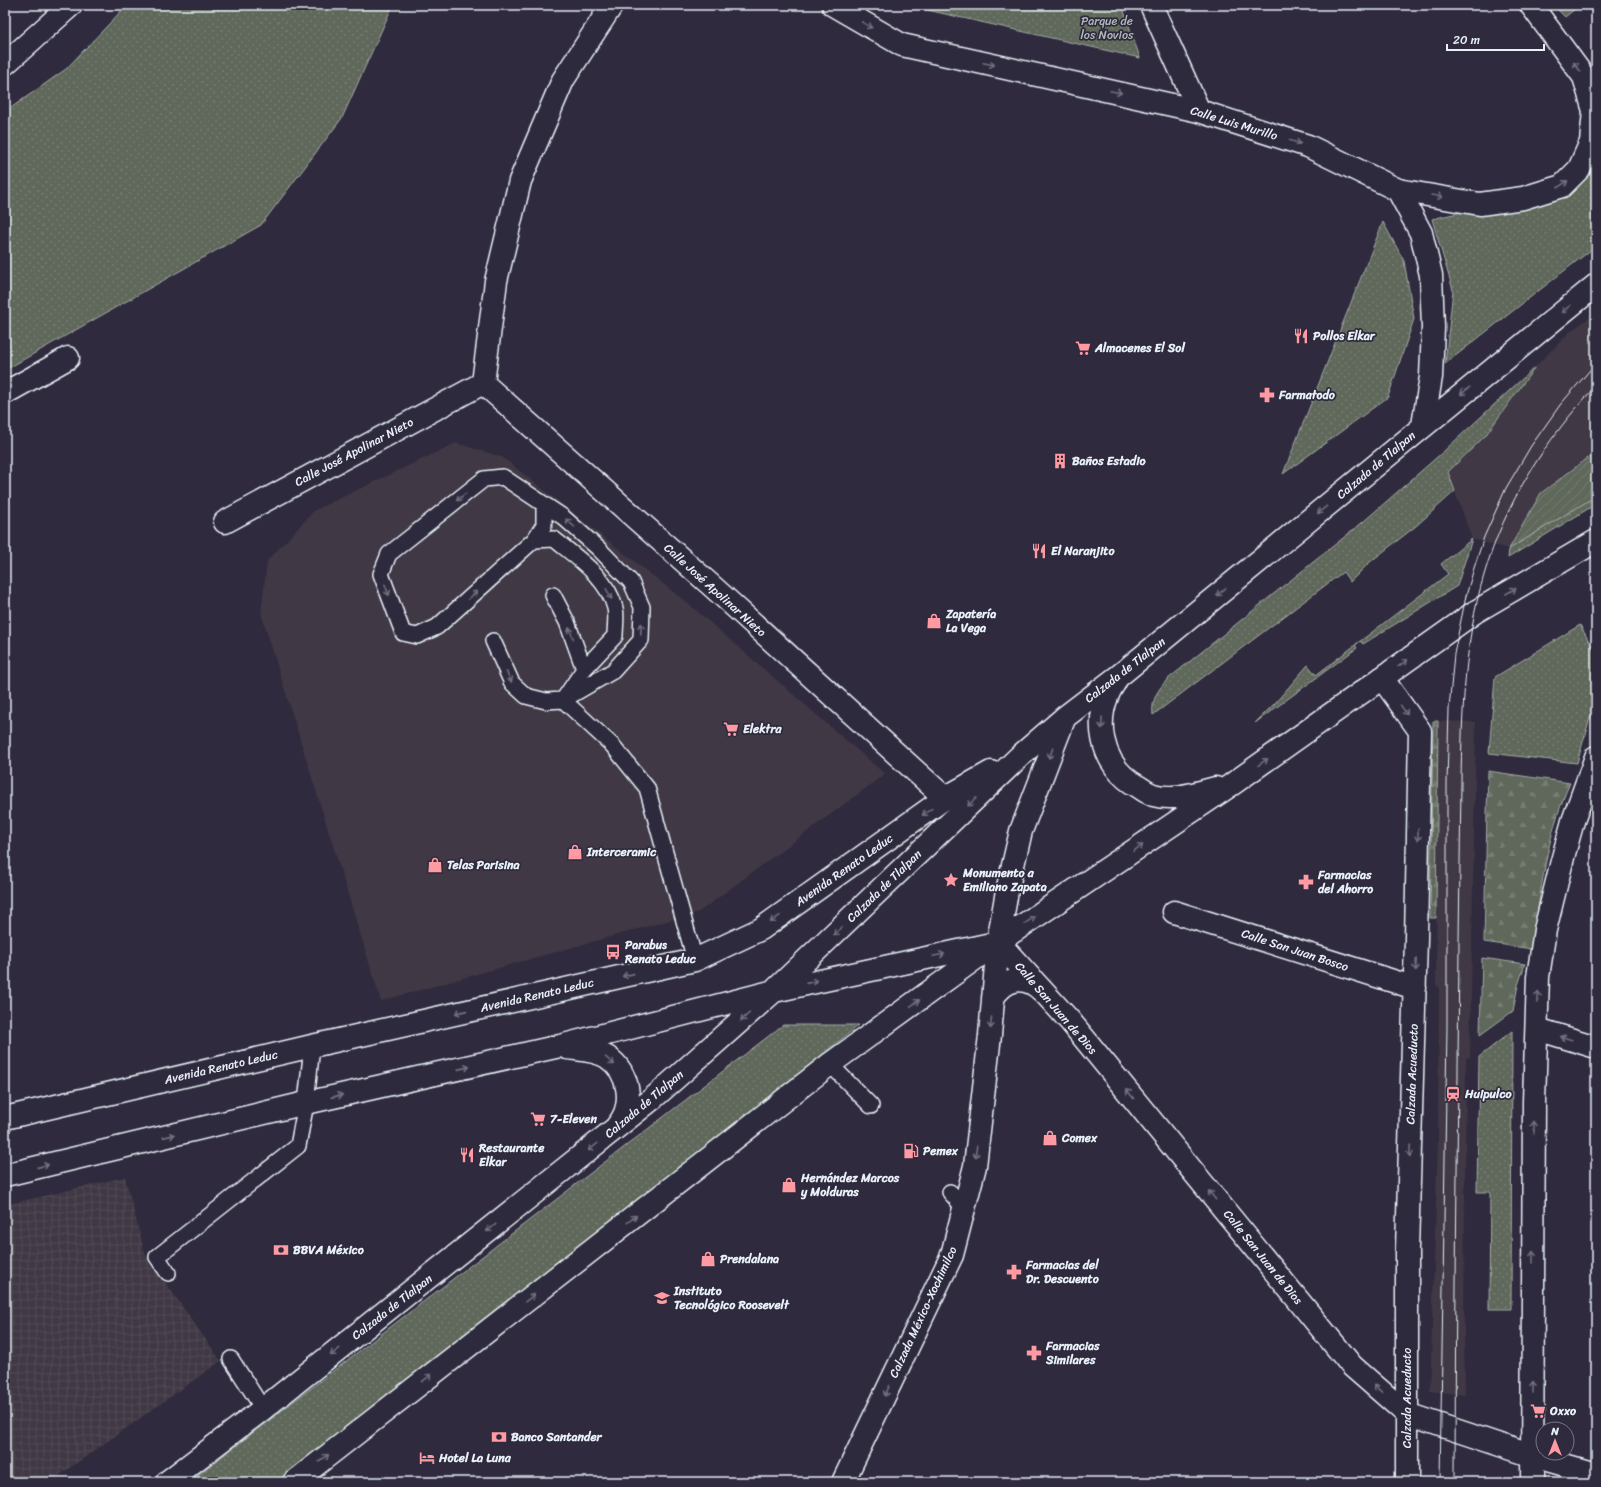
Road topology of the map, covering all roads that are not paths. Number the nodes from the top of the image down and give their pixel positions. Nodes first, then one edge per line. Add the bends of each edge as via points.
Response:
1 (71, 5) edge
2 (612, 5) edge
3 (833, 5) edge
4 (1151, 5) edge
5 (1531, 5) edge
6 (5, 64) edge
7 (1199, 111) junction
8 (1398, 190) junction
9 (1596, 284) edge
10 (68, 358) dead end
11 (483, 383) junction
12 (5, 393) edge
13 (1423, 425) junction
14 (544, 505) junction
15 (225, 522) dead end
16 (534, 540) junction
17 (1596, 541) edge
18 (553, 595) dead end
19 (493, 641) dead end
20 (584, 669) junction
21 (1120, 675) junction
22 (1382, 678) junction
23 (563, 700) junction
24 (1065, 717) junction
25 (1020, 756) junction
26 (1596, 758) edge
27 (1231, 785) junction
28 (945, 798) junction
29 (1174, 912) dead end
30 (998, 942) junction
31 (695, 960) junction
32 (1415, 988) junction
33 (774, 991) junction
34 (1042, 991) junction
35 (993, 998) junction
36 (1537, 1029) junction
37 (312, 1046) junction
38 (560, 1046) junction
39 (1596, 1047) edge
40 (830, 1064) junction
41 (306, 1103) junction
42 (871, 1106) dead end
43 (5, 1118) edge
44 (612, 1132) junction
45 (5, 1175) edge
46 (168, 1273) dead end
47 (231, 1360) dead end
48 (263, 1409) junction
49 (1407, 1414) junction
50 (1533, 1456) junction
51 (1596, 1474) edge
52 (167, 1482) edge
53 (294, 1482) edge
54 (843, 1482) edge
55 (1407, 1482) edge
56 (1532, 1482) edge

1 - 6 street
2 - 11 street via 563,80 520,182 496,281
3 -> 7 street, Calle Luis Murillo via 902,45
4 - 7 street
8 -> 5 street, Calle Luis Murillo via 1480,204 1523,198 1562,186 1579,168 1591,142 1594,111 1584,77
7 -> 8 street, Calle Luis Murillo via 1308,146
8 - 13 street via 1421,233 1431,275 1431,377
9 -> 13 street, Calzada de Tlalpan
10 - 12 street
11 - 15 street, Calle José Apolinar Nieto
11 - 28 street, Calle José Apolinar Nieto
13 -> 21 street, Calzada de Tlalpan
14 - 16 lane via 544,525
14 -> 16 lane via 504,477 484,479 389,554 381,574 403,633 417,636 437,627
23 -> 14 lane via 613,672 641,640 642,607 631,582 563,517
16 -> 20 lane via 554,539 585,564 610,593 615,609 615,636
22 -> 17 street via 1475,612
20 -> 18 lane
19 -> 23 lane via 512,683 526,696 546,701
20 - 23 lane
21 - 24 street, Calzada de Tlalpan
21 -> 27 street via 1103,706 1101,725 1108,754 1120,774 1152,794 1170,797 1188,796
27 -> 22 street
22 -> 32 street, Calzada Acueducto via 1420,731
23 - 31 lane via 613,746 647,788
24 - 25 street, Calzada de Tlalpan
24 -> 30 street, Calzada México-Xochimilco via 1021,831
25 - 28 street, Avenida Renato Leduc
25 -> 33 street, Calzada de Tlalpan
36 -> 26 street via 1538,977 1545,930 1573,822
30 -> 27 street
28 -> 31 street, Avenida Renato Leduc via 761,929
29 - 32 street, Calle San Juan Bosco
33 -> 30 street
30 - 34 street, Calle San Juan de Dios
30 - 35 street, Calzada México-Xochimilco
40 -> 30 street
31 -> 37 street, Avenida Renato Leduc
32 -> 49 street, Calzada Acueducto via 1407,1250
33 - 38 street
33 -> 44 street, Calzada de Tlalpan
34 - 35 street via 1036,985 1020,980 1004,986
49 -> 34 street, Calle San Juan de Dios via 1352,1366 1070,1021
35 -> 54 street, Calzada México-Xochimilco via 975,1166 957,1200 952,1255
39 -> 36 street
50 -> 36 street via 1534,1102
37 - 41 lane
37 - 43 street, Avenida Renato Leduc
41 -> 38 street
38 -> 44 street via 596,1052 608,1058 620,1070 628,1089 628,1100 620,1123
40 - 42 lane
53 -> 40 street
45 -> 41 street
41 - 46 lane via 298,1146 157,1258
44 -> 48 street, Calzada de Tlalpan
47 - 48 lane
48 - 52 street, Calzada de Tlalpan
49 - 50 street, Calle San Juan de Dios
49 - 55 street, Calzada Acueducto
50 - 51 street, Calle San Juan de Dios
50 - 56 street

